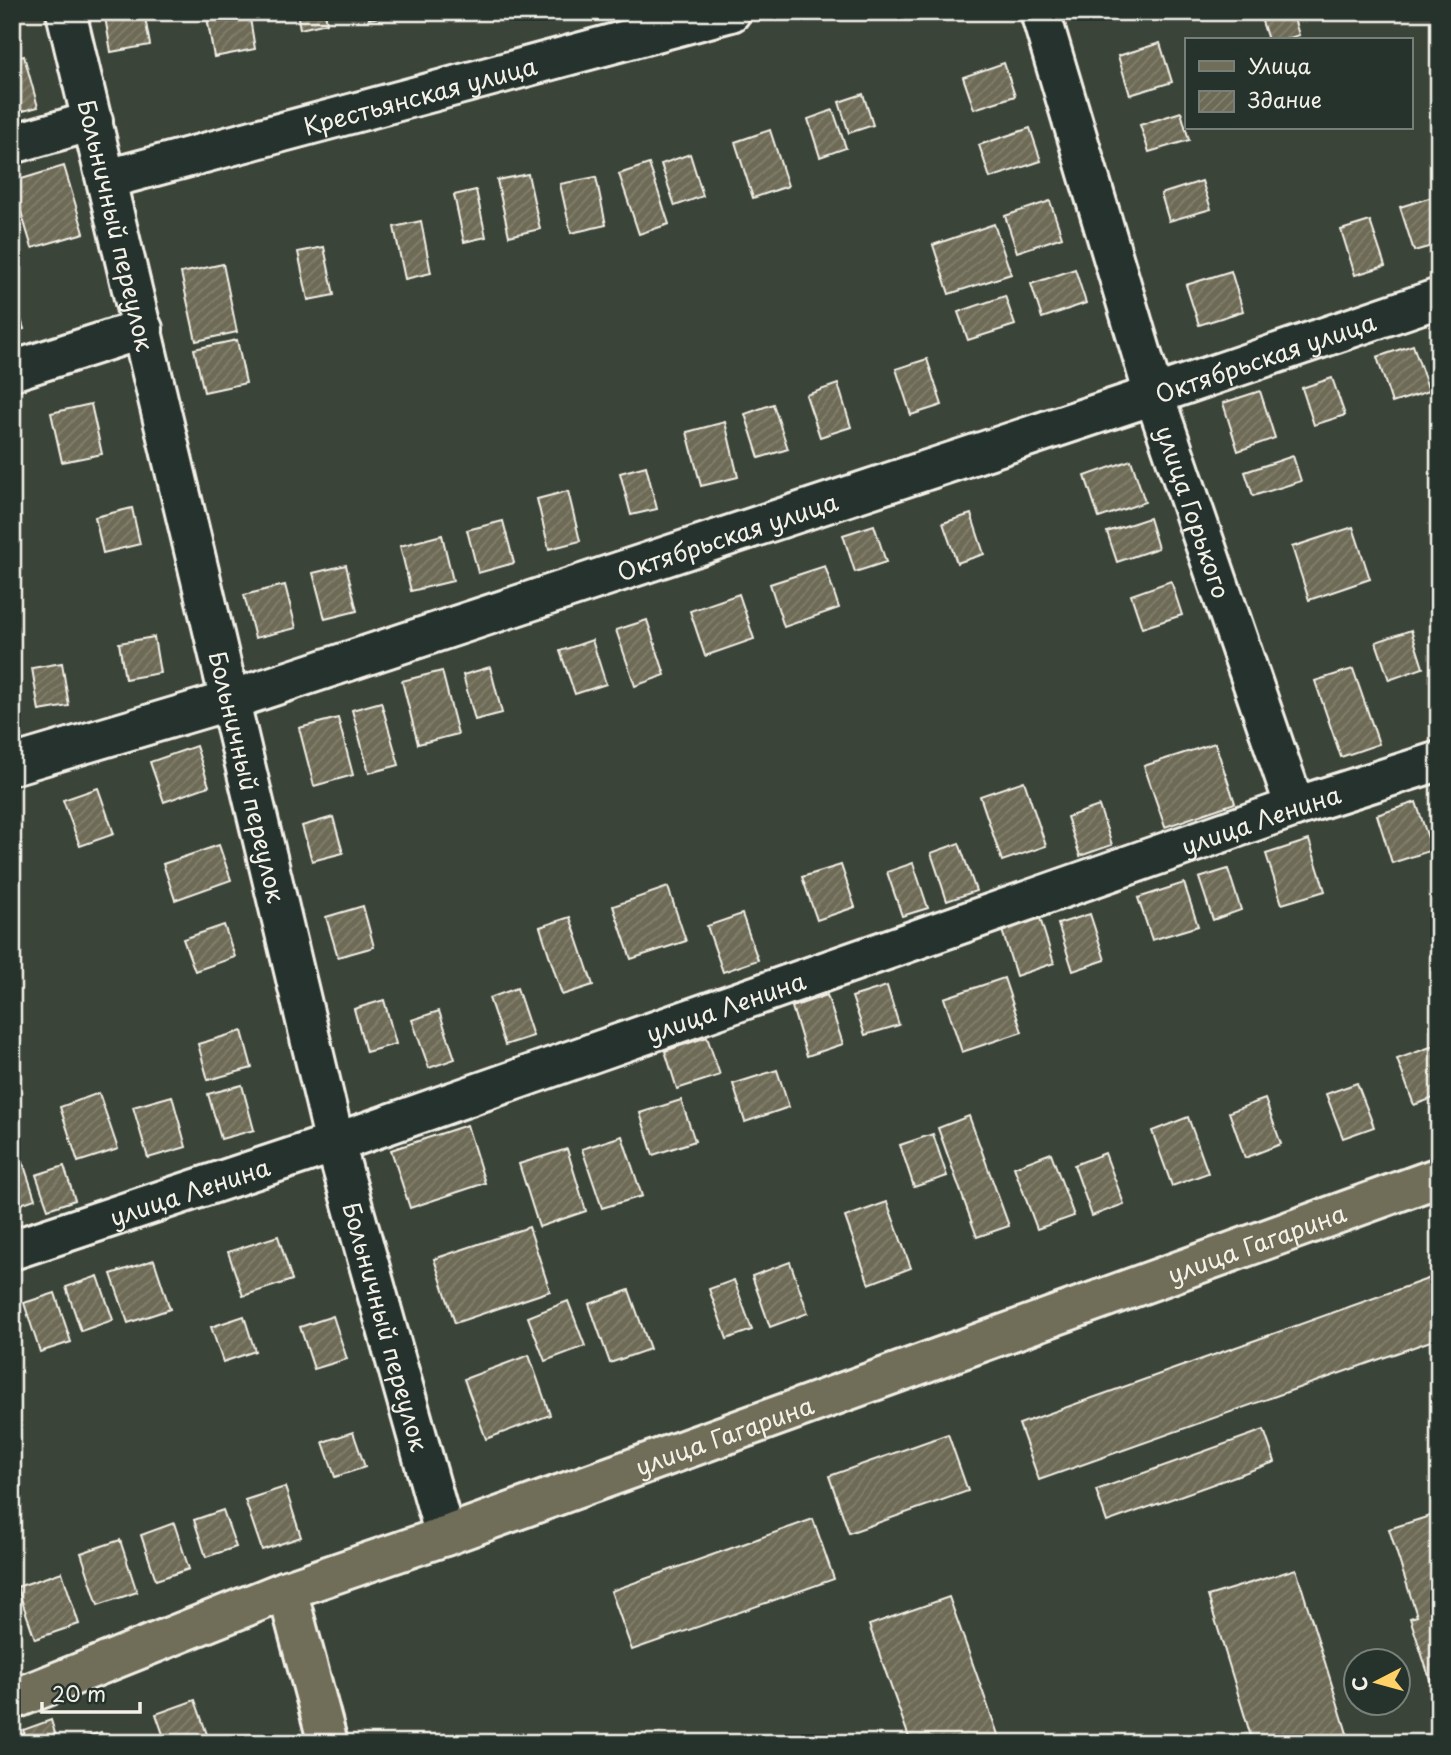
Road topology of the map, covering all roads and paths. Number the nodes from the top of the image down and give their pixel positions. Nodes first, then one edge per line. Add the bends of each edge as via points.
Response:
1 (66, 12) edge
2 (731, 12) edge
3 (1040, 12) edge
4 (93, 121) junction
5 (12, 144) edge
6 (107, 179) junction
7 (1439, 298) edge
8 (143, 329) junction
9 (12, 371) edge
10 (1154, 395) junction
11 (228, 701) junction
12 (1439, 761) edge
13 (12, 765) edge
14 (1295, 807) junction
15 (335, 1143) junction
16 (1439, 1177) edge
17 (12, 1250) edge
18 (445, 1536) junction
19 (287, 1590) junction
20 (12, 1700) edge
21 (328, 1743) edge

1 - 4 street, Больничный переулок
2 - 6 street, Крестьянская улица
3 - 10 street, улица Горького
4 - 5 street
4 - 6 street, Больничный переулок
6 - 8 street, Больничный переулок
7 - 10 street, Октябрьская улица
8 - 9 street
8 - 11 street, Больничный переулок
10 - 11 street, Октябрьская улица
10 - 14 street, улица Горького
11 - 13 street, Октябрьская улица
11 - 15 street, Больничный переулок
12 - 14 street, улица Ленина
14 - 15 street, улица Ленина
15 - 17 street, улица Ленина
15 - 18 street, Больничный переулок
16 - 18 main road, улица Гагарина
18 - 19 main road, улица Гагарина
19 - 20 main road, улица Гагарина
19 - 21 main road

